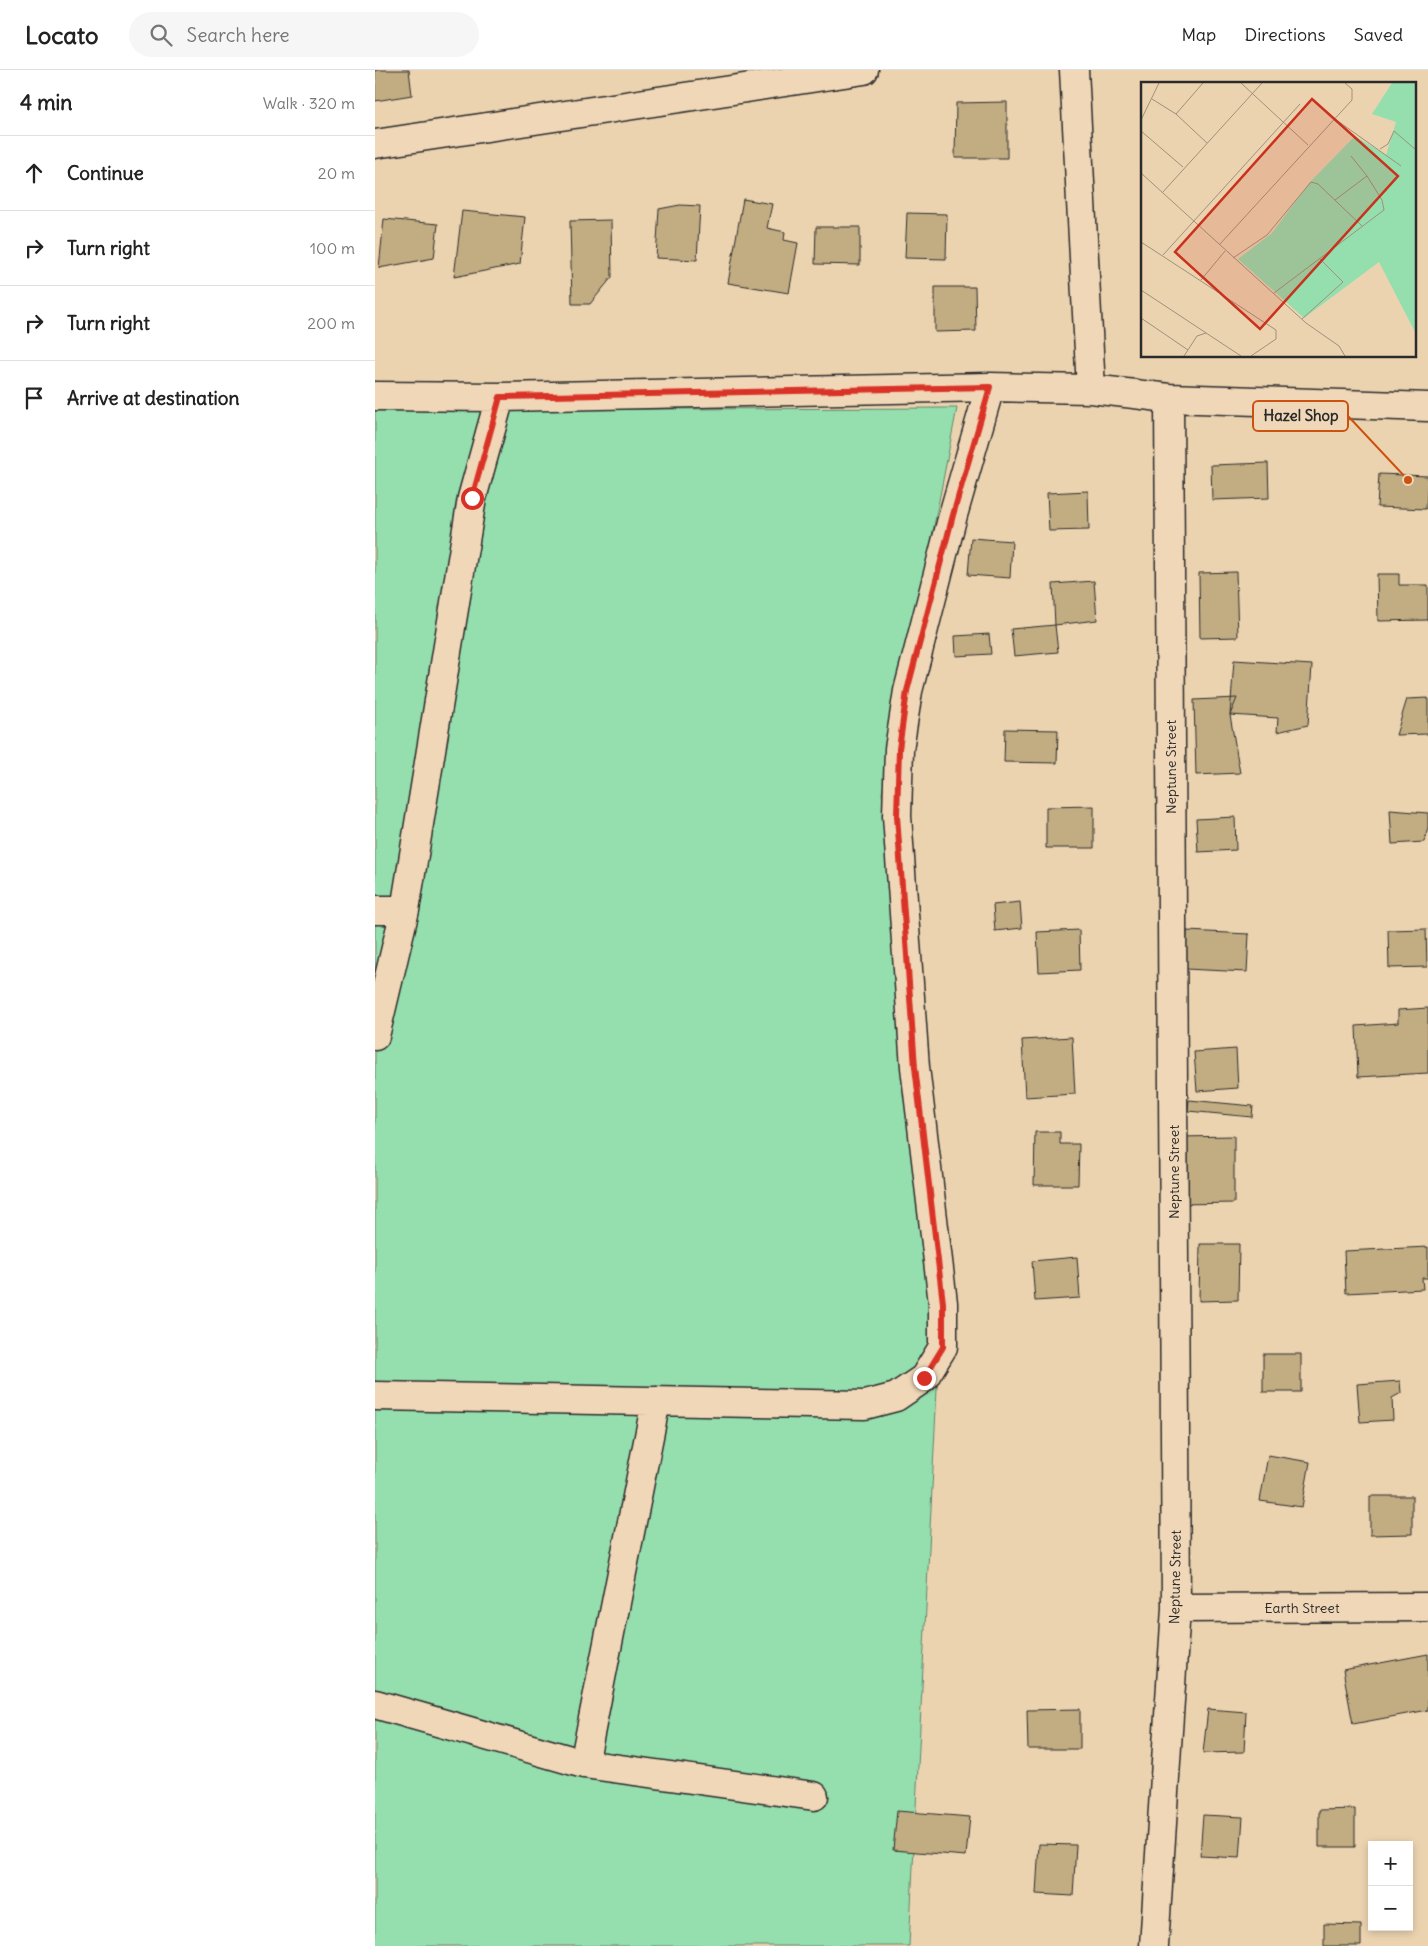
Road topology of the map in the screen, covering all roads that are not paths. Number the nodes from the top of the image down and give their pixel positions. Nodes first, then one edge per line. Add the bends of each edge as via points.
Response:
1 (863, 70) edge
2 (1074, 70) edge
3 (375, 144) edge
4 (990, 387) junction
5 (1091, 389) junction
6 (375, 396) edge
7 (500, 397) junction
8 (1169, 398) junction
9 (1428, 407) edge
10 (375, 910) edge
11 (405, 910) junction
12 (375, 1036) edge
13 (375, 1396) edge
14 (656, 1401) junction
15 (1428, 1607) edge
16 (1177, 1608) junction
17 (375, 1704) edge
18 (584, 1764) junction
19 (814, 1796) dead end
20 (1154, 1946) edge

1 - 3 street
2 - 5 street
4 - 5 street
4 - 7 street
4 - 14 street via 907,691 899,759 897,816 901,883 915,1067 943,1303 943,1347 924,1378 896,1397 865,1405
5 - 8 street
6 - 7 street
7 - 11 street via 472,498
8 - 9 street
8 - 16 street, Neptune Street
10 - 11 street
11 - 12 street
13 - 14 street
14 - 18 street
15 - 16 street, Earth Street
16 - 20 street, Neptune Street
17 - 18 street
18 - 19 street

